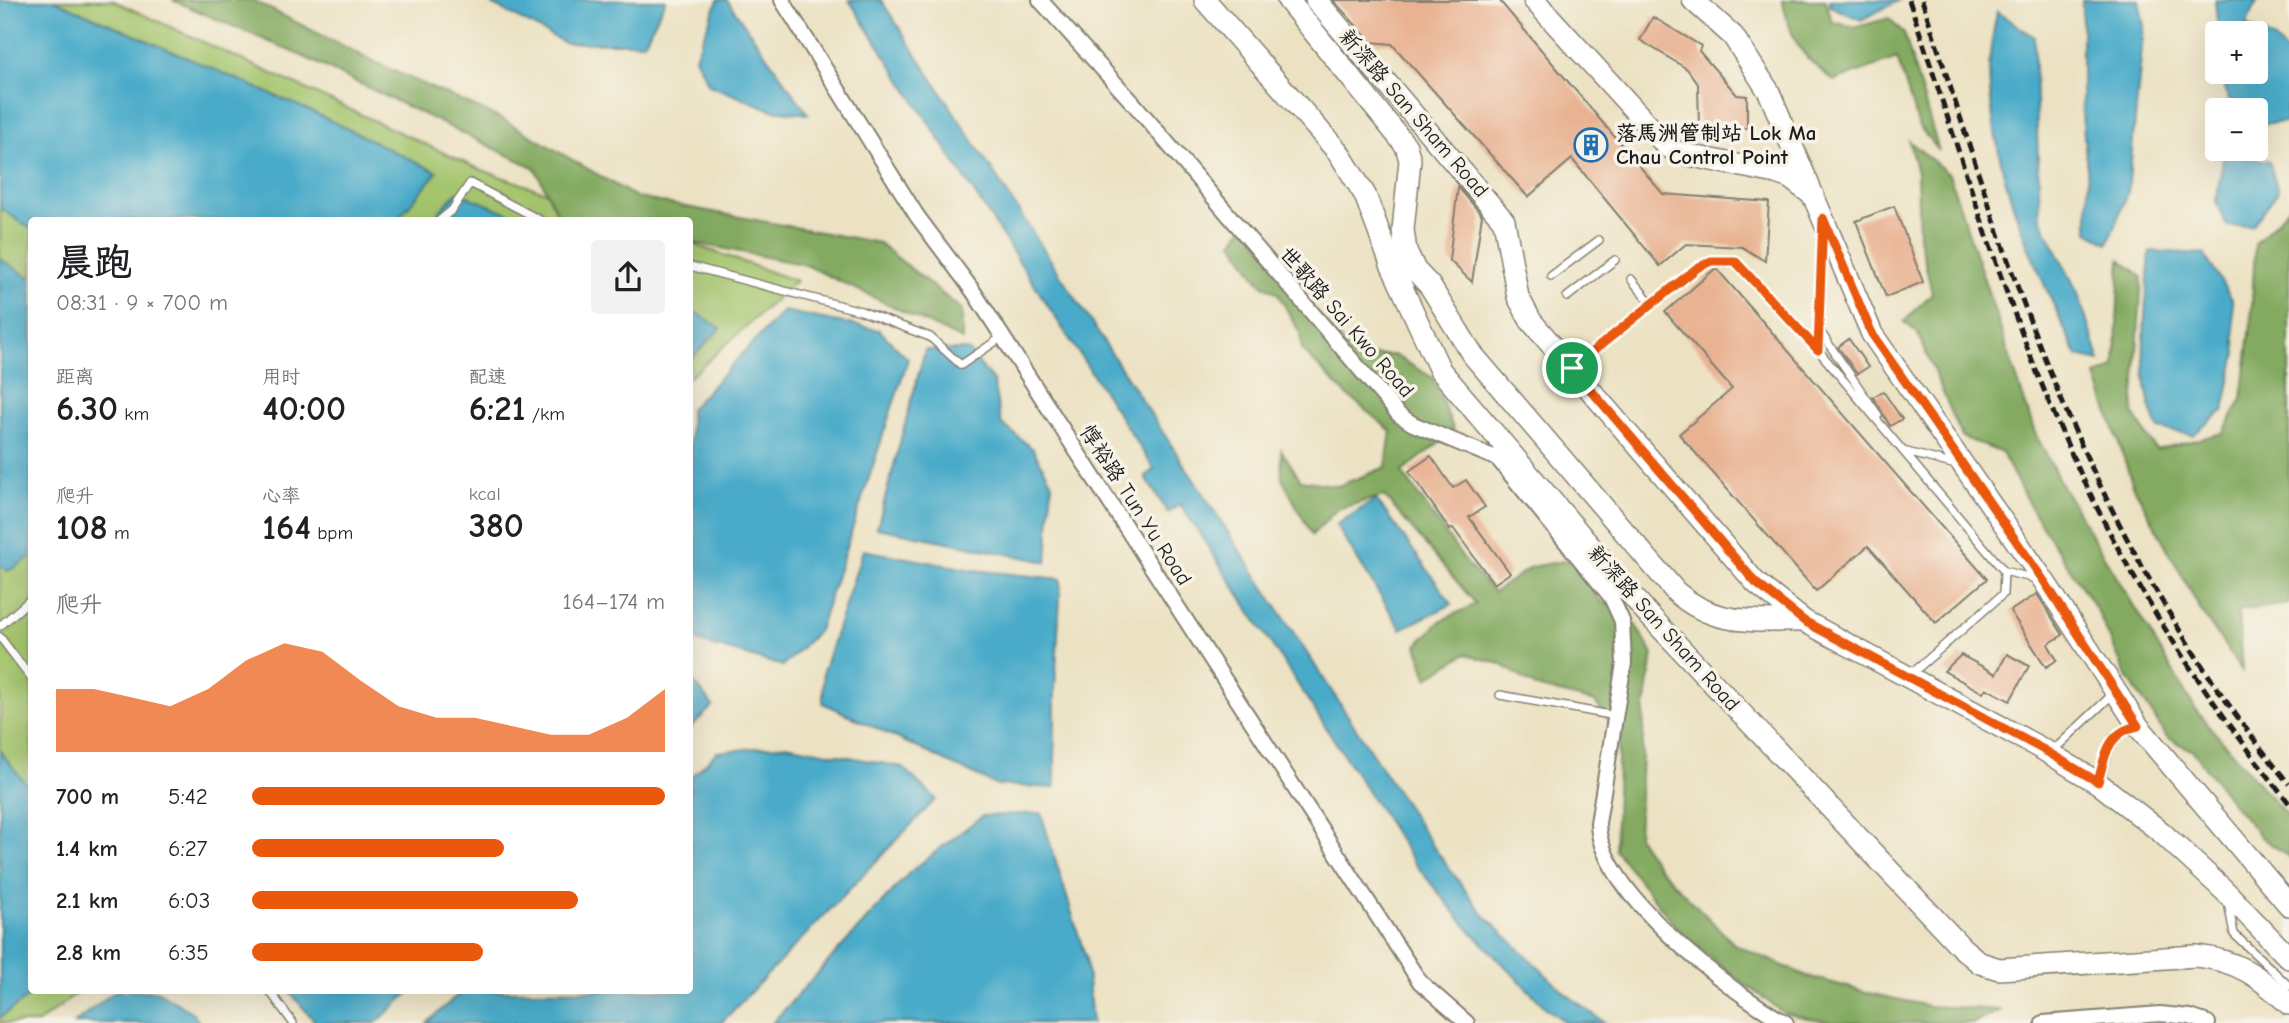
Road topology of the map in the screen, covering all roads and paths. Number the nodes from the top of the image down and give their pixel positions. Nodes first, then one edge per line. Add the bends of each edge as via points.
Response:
1 (782, 0) edge
2 (1040, 0) edge
3 (1205, 0) edge
4 (1288, 0) edge
5 (1316, 0) edge
6 (1534, 0) edge
7 (1692, 1) edge
8 (1813, 195) junction
9 (444, 217) edge
10 (534, 217) edge
11 (1823, 218) junction
12 (1599, 240) dead end
13 (1615, 260) dead end
14 (693, 267) edge
15 (1551, 276) dead end
16 (1631, 279) dead end
17 (1567, 297) dead end
18 (1652, 304) junction
19 (1819, 330) junction
20 (1002, 337) junction
21 (1818, 350) junction
22 (1572, 368) junction
23 (1904, 452) junction
24 (1964, 467) junction
25 (2004, 571) junction
26 (2044, 581) junction
27 (28, 602) edge
28 (1804, 621) junction
29 (0, 626) edge
30 (0, 637) edge
31 (28, 674) edge
32 (1909, 676) junction
33 (2115, 692) junction
34 (1500, 695) dead end
35 (1616, 716) junction
36 (2138, 726) junction
37 (2044, 750) junction
38 (2098, 782) junction
39 (2226, 892) junction
40 (2289, 905) edge
41 (2289, 958) edge
42 (2289, 986) edge
43 (272, 994) edge
44 (2289, 1004) edge
45 (293, 1023) edge
46 (1467, 1023) edge
47 (1786, 1023) edge
48 (2043, 1023) edge
49 (2208, 1023) edge

1 - 20 street, 惇裕路 Tun Yu Road via 917,216
2 - 35 street, 世歌路 Sai Kwo Road via 1399,415 1498,459 1611,597 1625,639
3 - 44 main road, 新深路 San Sham Road via 1339,153 1365,195 1440,370 1648,614 1962,947 1980,963 1999,970 2196,956 2224,959
4 - 28 main road, 新深路 San Sham Road via 1406,146 1410,160 1406,251 1472,354 1676,592 1695,608 1717,617
5 - 22 main road, 新深路 San Sham Road via 1504,220 1518,297 1531,321
6 - 8 main road via 1666,145 1678,153 1776,173
7 - 8 main road via 1733,36 1769,92
8 - 11 main road
9 - 10 lane via 470,183
11 - 19 lane
11 - 24 main road via 1867,326
12 - 15 lane
13 - 17 lane
14 - 20 lane via 861,311 930,337 961,365
16 - 18 lane
18 - 21 lane via 1704,264 1735,261
18 - 22 lane
19 - 21 lane
19 - 23 lane
20 - 46 street, 惇裕路 Tun Yu Road via 1420,982
21 - 23 lane
22 - 28 main road, 新深路 San Sham Road via 1756,583
23 - 24 lane
23 - 25 lane
24 - 26 main road
25 - 26 lane
25 - 32 lane via 2003,594
26 - 33 main road
27 - 29 lane
28 - 32 main road, 新深路 San Sham Road
30 - 31 lane
32 - 37 main road, 新深路 San Sham Road
33 - 36 main road
33 - 37 lane via 2058,746
34 - 35 lane
35 - 47 street, 世歌路 Sai Kwo Road via 1598,823 1611,869 1648,916 1758,1008
36 - 38 lane via 2113,737
36 - 40 main road
37 - 38 main road, 新深路 San Sham Road
38 - 39 main road, 新深路 San Sham Road
39 - 41 main road, 新深路 San Sham Road
39 - 42 lane via 2234,934
43 - 45 lane
48 - 49 street via 2160,1014

